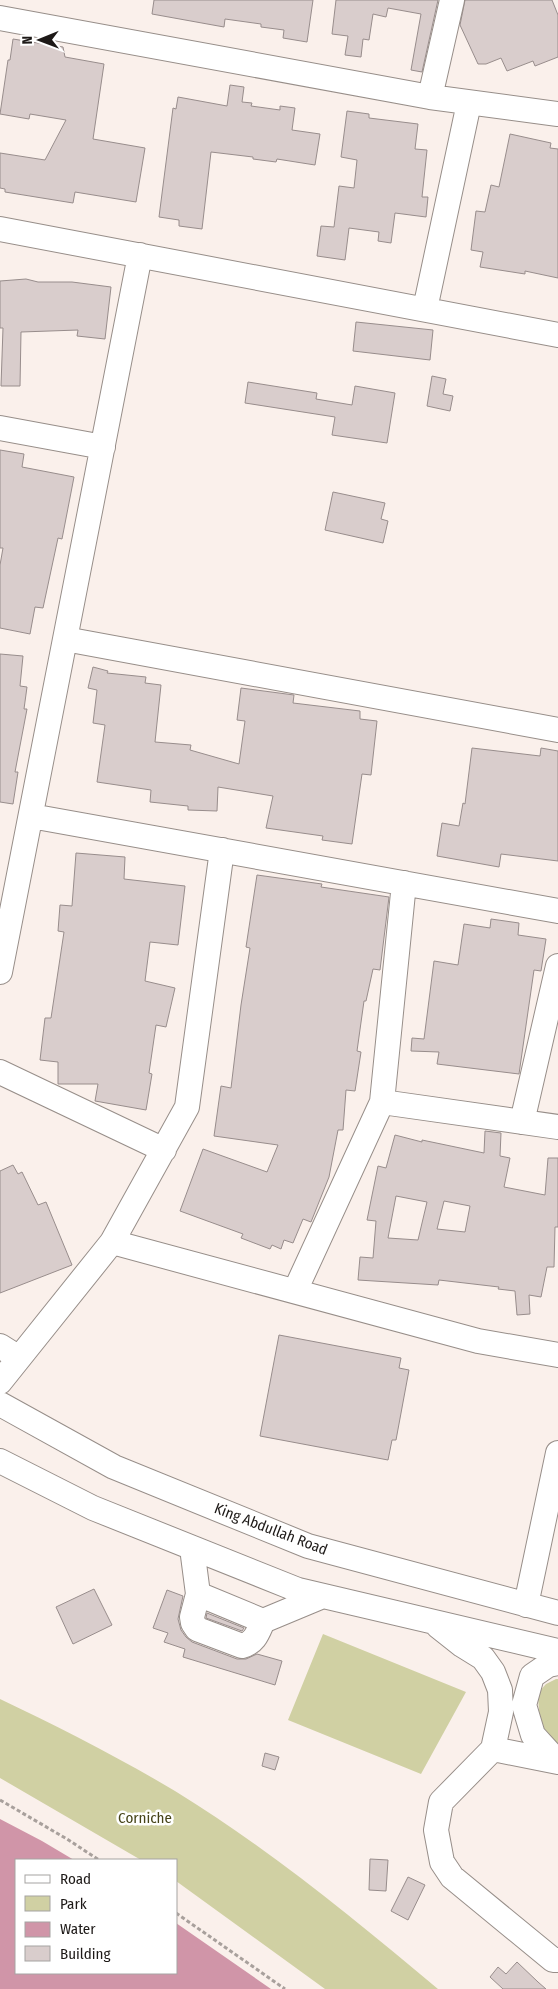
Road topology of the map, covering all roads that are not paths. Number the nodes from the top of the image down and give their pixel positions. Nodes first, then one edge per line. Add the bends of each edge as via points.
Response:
1 (452, 0) edge
2 (0, 18) edge
3 (430, 97) junction
4 (468, 102) junction
5 (558, 114) edge
6 (0, 229) edge
7 (140, 255) junction
8 (425, 309) junction
9 (558, 334) edge
10 (0, 428) edge
11 (103, 447) junction
12 (65, 639) junction
13 (558, 730) edge
14 (31, 816) junction
15 (222, 850) junction
16 (404, 883) junction
17 (558, 911) edge
18 (558, 966) edge
19 (0, 972) edge
20 (0, 1072) edge
21 (382, 1102) junction
22 (522, 1122) junction
23 (558, 1127) edge
24 (164, 1150) junction
25 (112, 1242) junction
26 (295, 1291) junction
27 (10, 1352) edge
28 (558, 1355) edge
29 (0, 1382) edge
30 (0, 1404) edge
31 (558, 1453) edge
32 (0, 1461) edge
33 (192, 1548) junction
34 (198, 1594) junction
35 (323, 1596) junction
36 (526, 1605) junction
37 (558, 1613) edge
38 (263, 1621) junction
39 (432, 1622) junction
40 (558, 1651) edge
41 (558, 1662) edge
42 (493, 1749) junction
43 (557, 1762) edge
44 (558, 1960) edge

1 - 3 street
2 - 3 street
3 - 4 street
4 - 5 street
4 - 8 street
6 - 7 street
7 - 8 street
7 - 11 street
8 - 9 street
10 - 11 street
11 - 12 street
12 - 13 street
12 - 14 street
14 - 15 street
14 - 19 street
15 - 16 street
15 - 24 street via 187,1107
16 - 17 street
16 - 21 street
18 - 22 street
20 - 24 street
21 - 22 street
21 - 26 street
22 - 23 street
24 - 25 street
25 - 26 street
25 - 27 street
26 - 28 street via 478,1341
27 - 29 street
30 - 36 street, King Abdullah Road via 114,1467 308,1546
31 - 36 street
32 - 33 street via 93,1508
33 - 34 street
33 - 35 street via 298,1590
34 - 38 street
34 - 38 street via 192,1617 197,1629 242,1646 254,1640
35 - 38 street
35 - 39 street
36 - 37 street, King Abdullah Road
39 - 40 street
39 - 42 street via 483,1658 493,1672 500,1690 501,1712
41 - 43 street via 532,1676 524,1704 534,1735
42 - 43 street
42 - 44 street via 441,1802 436,1830 442,1862 452,1877 553,1960

